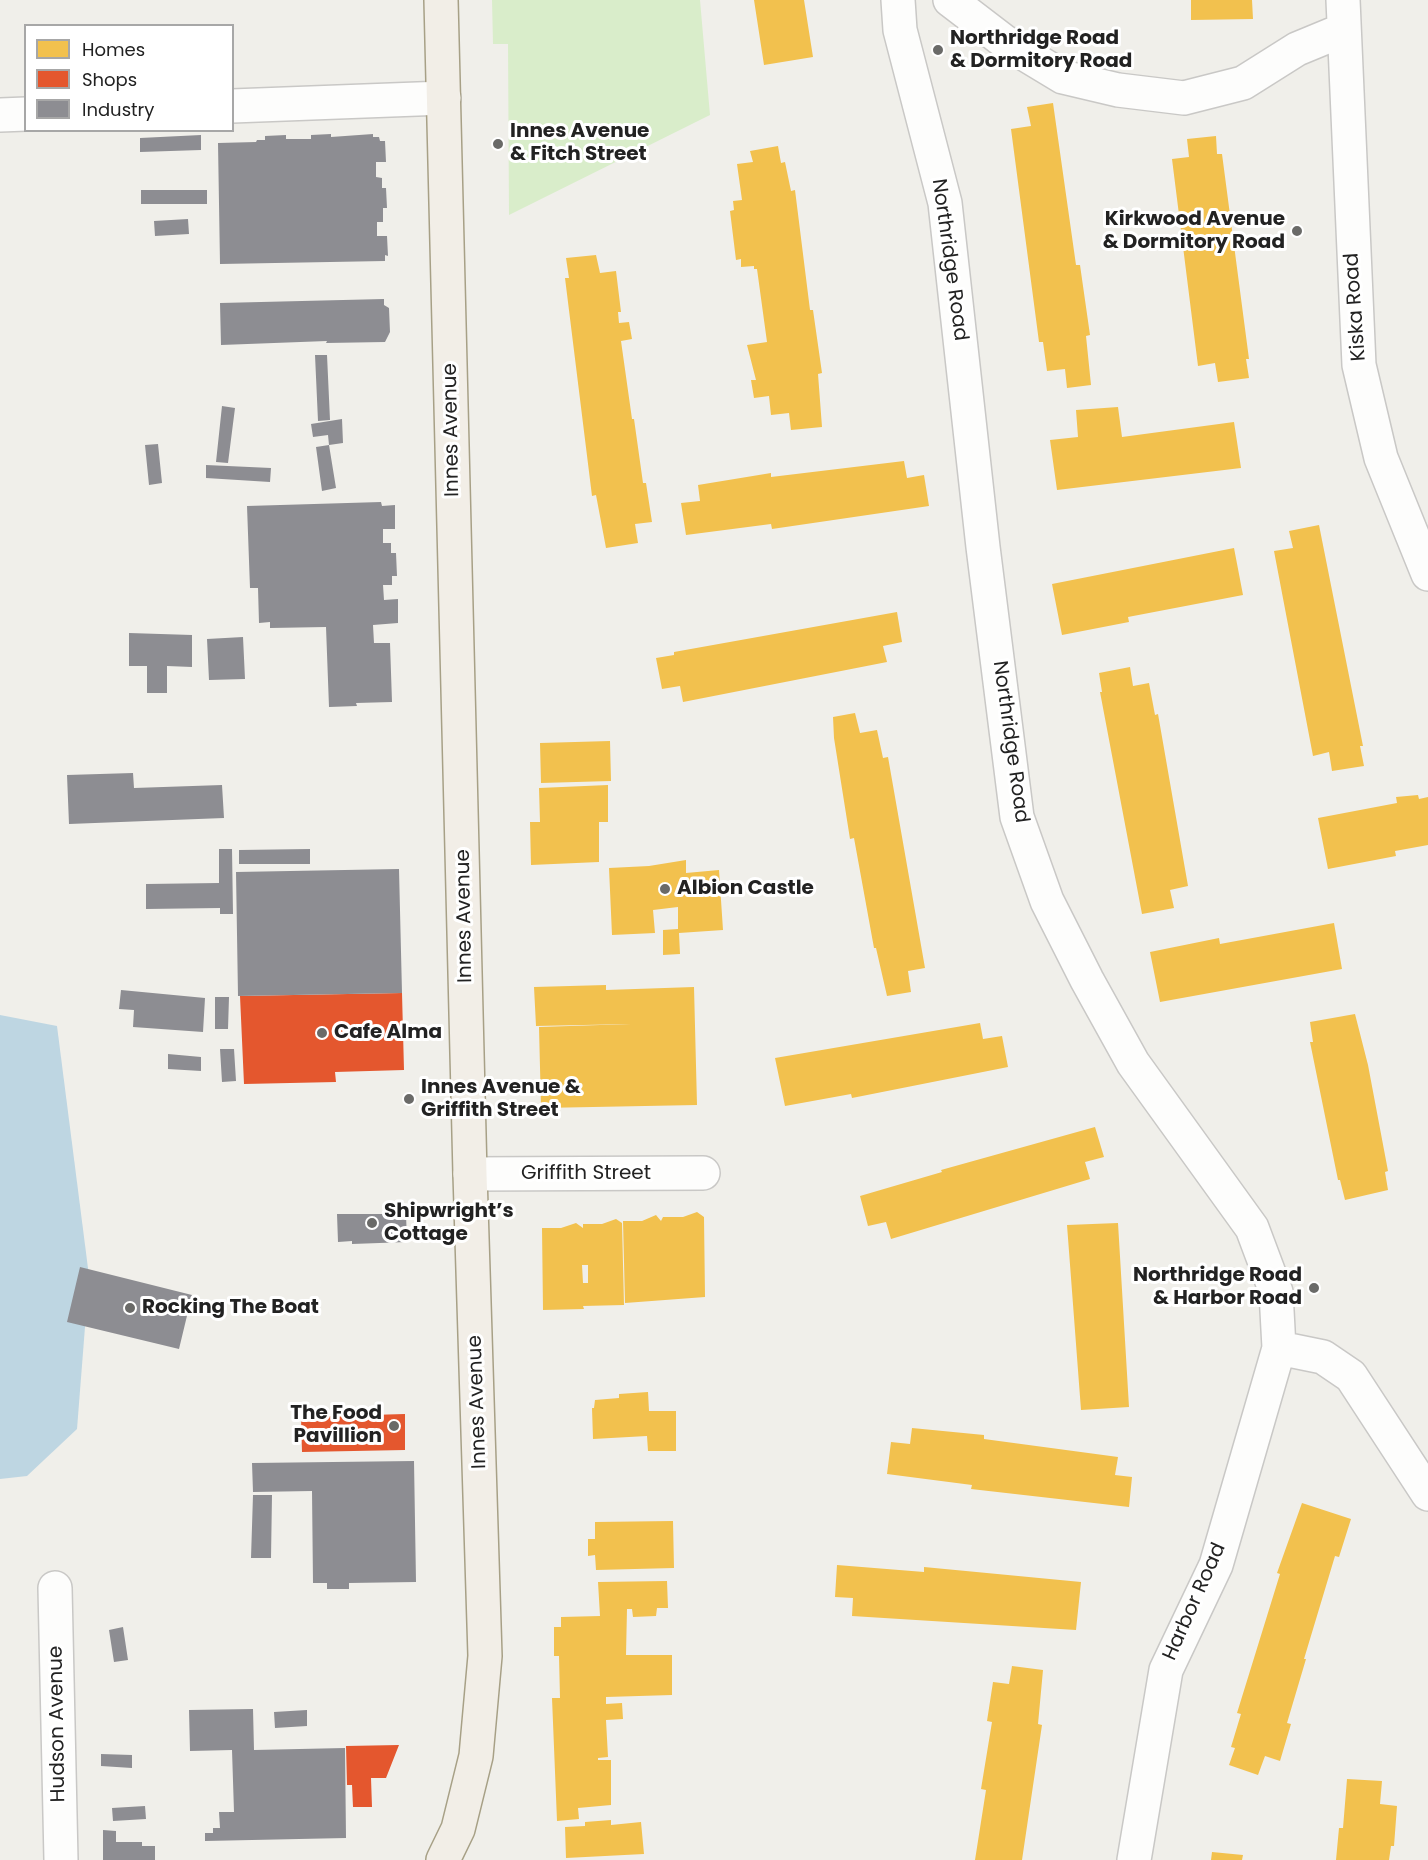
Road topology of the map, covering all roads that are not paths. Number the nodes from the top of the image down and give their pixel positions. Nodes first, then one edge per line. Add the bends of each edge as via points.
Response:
1 (441, 0) edge
2 (898, 0) edge
3 (950, 0) edge
4 (1343, 15) edge
5 (444, 98) junction
6 (234, 106) edge
7 (24, 114) edge
8 (0, 115) edge
9 (1428, 574) edge
10 (703, 1173) dead end
11 (470, 1174) junction
12 (1279, 1348) junction
13 (1428, 1494) edge
14 (55, 1587) dead end
15 (458, 1829) junction
16 (61, 1860) edge
17 (443, 1860) edge
18 (471, 1860) edge
19 (1134, 1860) edge

1 - 5 main road, Innes Avenue
2 - 12 street, Northridge Road via 900,30 945,203 982,547 1017,817 1047,901 1133,1063 1252,1228 1276,1292
3 - 4 street via 1005,42 1063,77 1118,90 1184,98 1243,83
4 - 9 street, Kiska Road via 1359,365 1381,459
5 - 6 street
5 - 11 main road, Innes Avenue
7 - 8 street
10 - 11 street, Griffith Street
11 - 15 main road, Innes Avenue via 485,1656 476,1756
12 - 13 street via 1323,1356 1351,1376
12 - 19 street, Harbor Road via 1216,1564 1166,1670
14 - 16 street, Hudson Avenue
15 - 17 main road, Innes Avenue
15 - 18 main road

